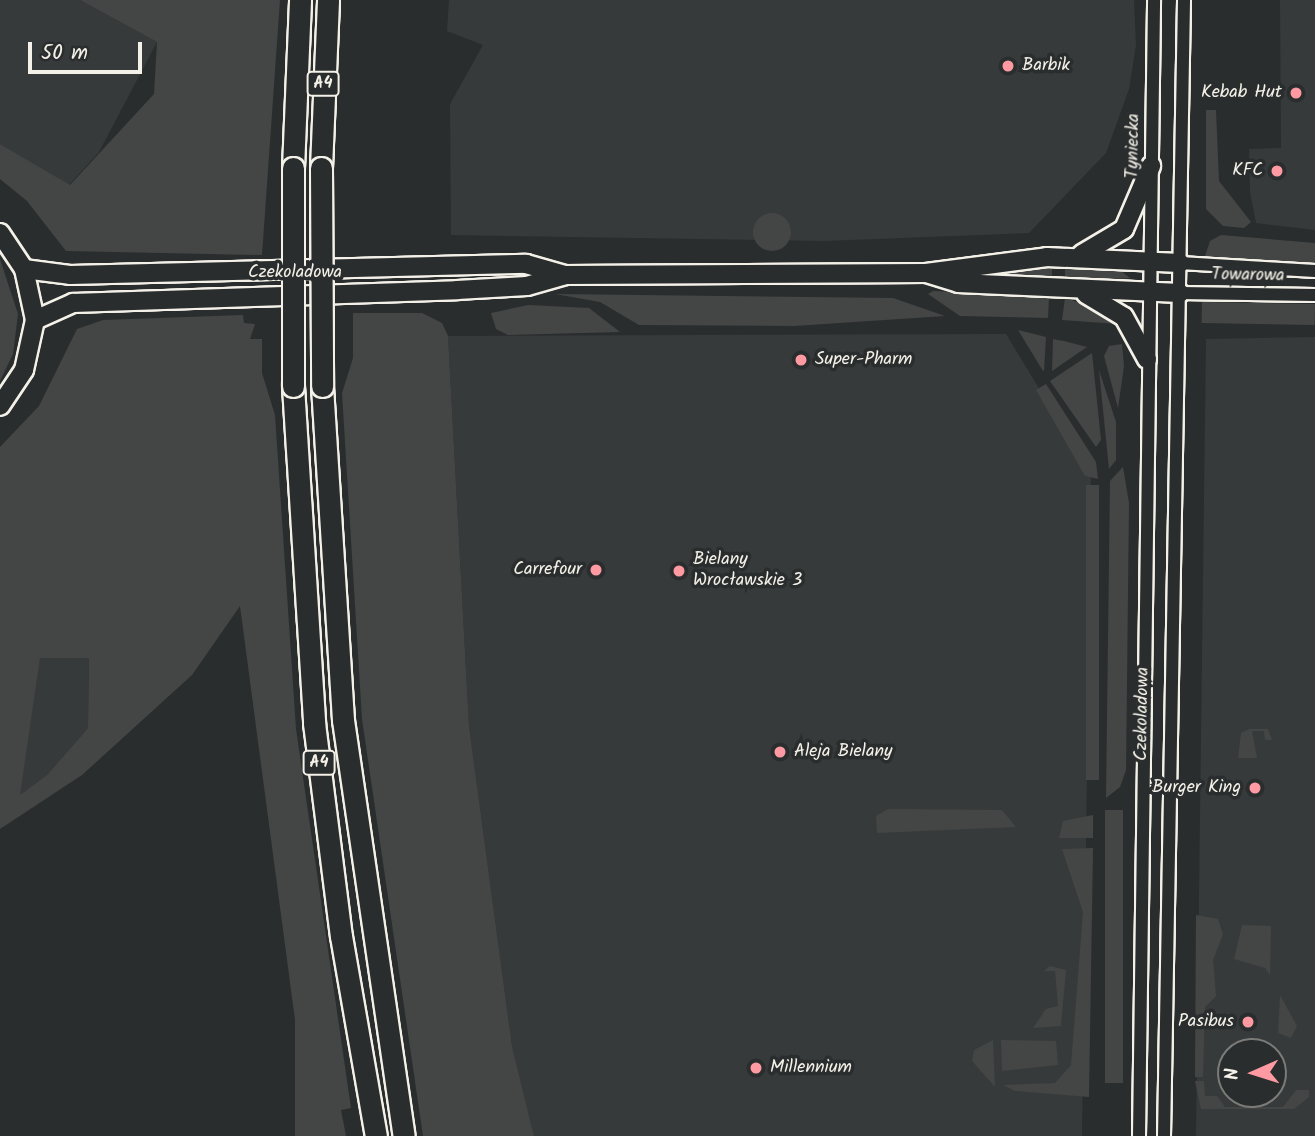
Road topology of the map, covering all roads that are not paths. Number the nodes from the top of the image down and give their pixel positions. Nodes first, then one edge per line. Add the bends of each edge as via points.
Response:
1 (300, 0) edge
2 (328, 0) edge
3 (1154, 0) edge
4 (1184, 0) edge
5 (1151, 166) junction
6 (0, 233) edge
7 (1070, 257) junction
8 (1149, 261) junction
9 (1180, 263) junction
10 (24, 269) junction
11 (1315, 271) edge
12 (926, 273) junction
13 (565, 275) junction
14 (1069, 290) junction
15 (1149, 292) junction
16 (1180, 293) junction
17 (1315, 295) edge
18 (35, 320) junction
19 (1147, 359) junction
20 (0, 407) edge
21 (376, 1136) edge
22 (404, 1136) edge
23 (1139, 1136) edge
24 (1164, 1136) edge

1 - 21 highway, A4, bridge via 293,168 293,386 314,723 341,936
2 - 22 highway, A4, bridge via 321,168 322,386 343,720
3 - 5 street, Tyniecka
4 - 9 street
5 - 7 street via 1124,229 1106,245
5 - 8 street, Tyniecka
6 - 10 street
7 - 8 street, Czekoladowa
7 - 12 street, Czekoladowa via 964,263
8 - 9 street, Czekoladowa
8 - 15 street, Tyniecka
9 - 11 street, Towarowa
9 - 16 street, Czekoladowa
10 - 13 street, Czekoladowa via 70,275 526,264
10 - 18 street
12 - 13 street, Czekoladowa
12 - 14 street, Czekoladowa via 958,283
13 - 18 street, Czekoladowa via 527,286 445,291 85,302 58,306
14 - 15 street, Czekoladowa
14 - 19 street via 1106,302 1124,317
15 - 16 street, Czekoladowa
15 - 19 street, Czekoladowa
16 - 17 street, Towarowa
16 - 24 street, Czekoladowa
18 - 20 street via 24,370
19 - 23 street, Czekoladowa

